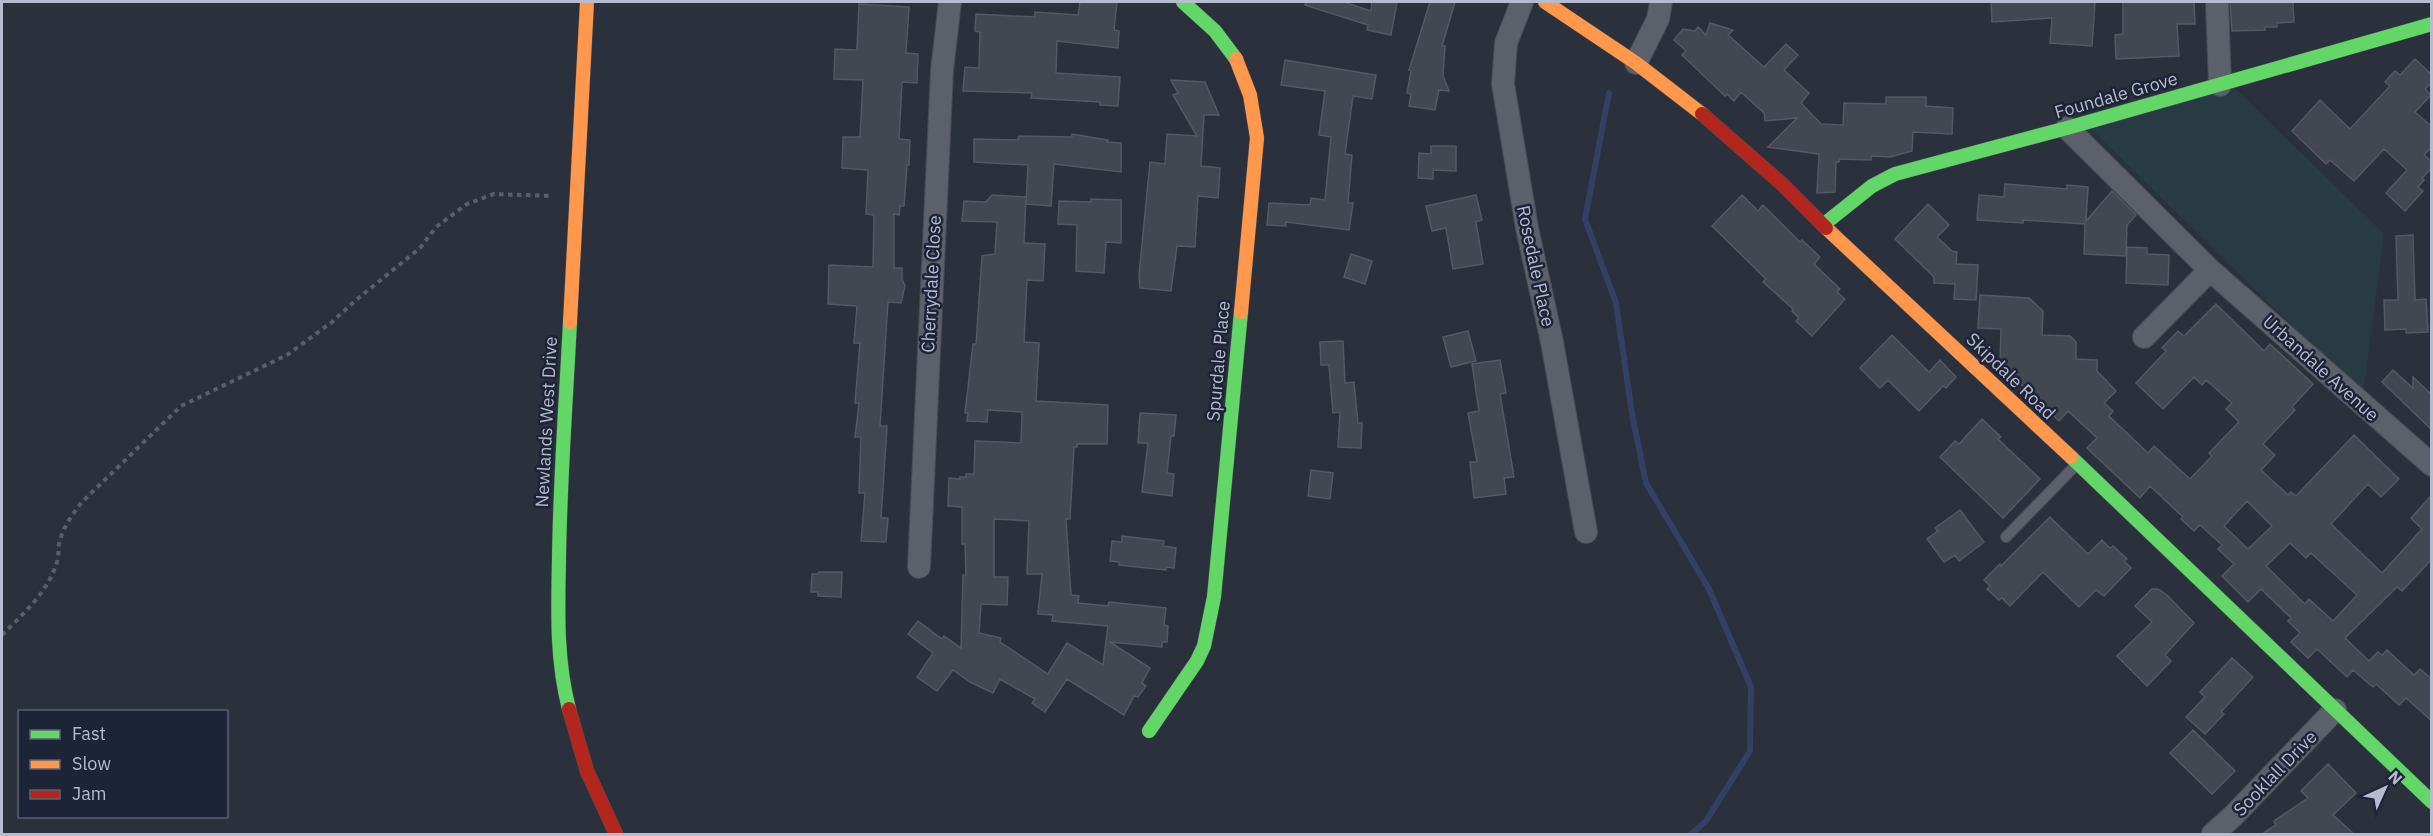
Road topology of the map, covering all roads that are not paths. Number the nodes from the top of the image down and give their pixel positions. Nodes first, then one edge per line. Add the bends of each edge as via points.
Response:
1 (587, 2) edge
2 (950, 2) edge
3 (1183, 2) edge
4 (1522, 2) edge
5 (1545, 2) edge
6 (1661, 2) edge
7 (2217, 2) edge
8 (2432, 24) edge
9 (1636, 63) junction
10 (2220, 85) junction
11 (2067, 128) junction
12 (1823, 225) junction
13 (2210, 270) junction
14 (2144, 337) dead end
15 (2077, 464) junction
16 (2432, 465) edge
17 (1586, 532) dead end
18 (2006, 537) dead end
19 (919, 567) dead end
20 (2335, 710) junction
21 (1149, 731) dead end
22 (2432, 802) edge
23 (616, 834) edge
24 (2213, 834) edge

1 - 23 street, Newlands West Drive via 560,521 558,637 564,690 575,734
2 - 19 street, Cherrydale Close via 942,70
3 - 21 street, Spurdale Place via 1208,20 1230,47 1254,104 1257,138 1214,597 1197,661
4 - 17 street, Rosedale Place via 1506,43 1503,84
5 - 9 street, Skipdale Road
6 - 9 street via 1658,19
7 - 10 street
8 - 10 street, Foundale Grove
9 - 12 street, Skipdale Road via 1721,129
10 - 11 street, Foundale Grove
11 - 12 street, Foundale Grove via 1883,179
11 - 13 street, Urbandale Avenue
12 - 15 street, Skipdale Road
13 - 14 street
13 - 16 street, Urbandale Avenue
15 - 18 lane
15 - 20 street, Skipdale Road
20 - 22 street, Skipdale Road
20 - 24 street, Sooklall Drive

